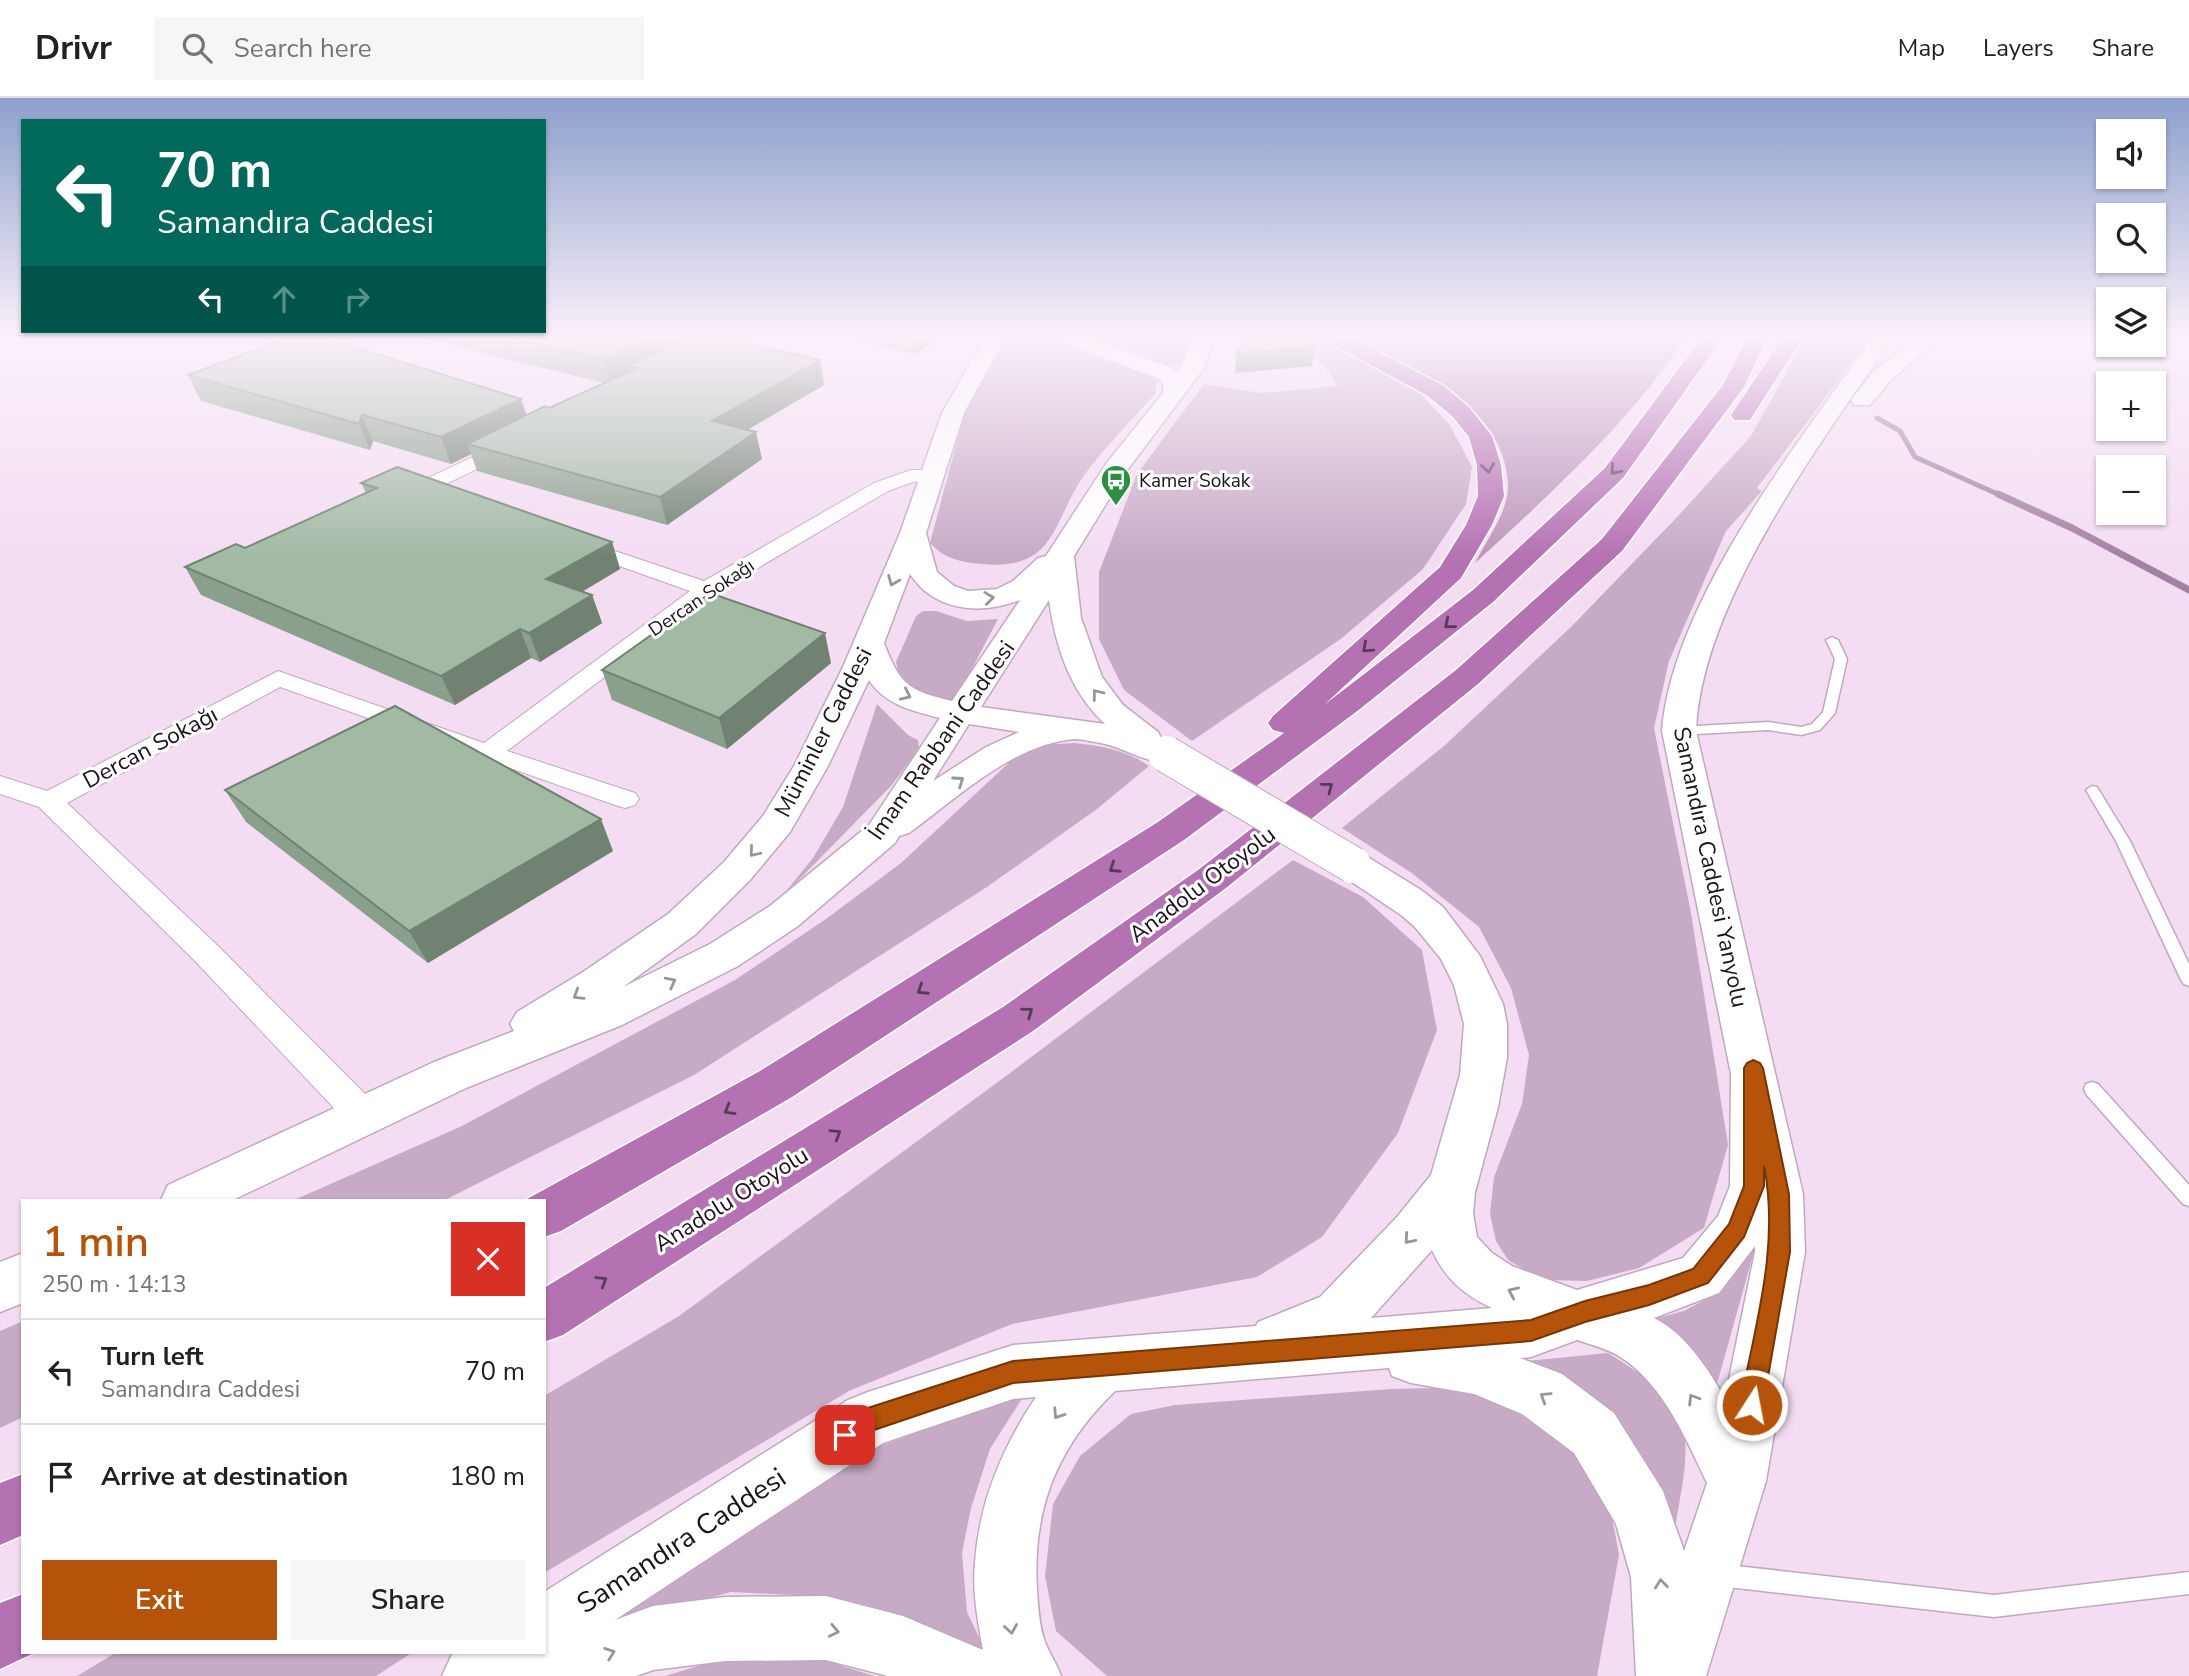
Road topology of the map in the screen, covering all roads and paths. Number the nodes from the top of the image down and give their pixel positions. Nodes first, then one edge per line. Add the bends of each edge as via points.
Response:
1 (955, 410) edge
2 (1162, 410) edge
3 (1458, 410) edge
4 (1660, 410) edge
5 (1716, 410) edge
6 (1746, 410) edge
7 (1834, 410) edge
8 (1853, 410) edge
9 (528, 437) edge
10 (933, 476) junction
11 (473, 507) edge
12 (1762, 515) junction
13 (913, 533) junction
14 (563, 540) edge
15 (1612, 545) junction
16 (1060, 554) junction
17 (706, 589) junction
18 (1832, 640) dead end
19 (868, 642) junction
20 (962, 713) junction
21 (1679, 731) junction
22 (1106, 734) junction
23 (487, 753) junction
24 (1166, 754) junction
25 (0, 785) edge
26 (2092, 790) dead end
27 (625, 799) dead end
28 (49, 801) junction
29 (1171, 831) junction
30 (882, 834) junction
31 (2189, 980) edge
32 (1753, 1068) junction
33 (450, 1075) junction
34 (2092, 1089) dead end
35 (364, 1116) junction
36 (1452, 1185) junction
37 (2189, 1198) edge
38 (187, 1199) edge
39 (546, 1214) edge
40 (21, 1278) edge
41 (0, 1287) edge
42 (1577, 1315) junction
43 (546, 1316) edge
44 (1368, 1345) junction
45 (1243, 1354) junction
46 (1104, 1364) junction
47 (1737, 1481) junction
48 (21, 1487) edge
49 (0, 1496) edge
50 (21, 1504) edge
51 (0, 1516) edge
52 (1707, 1573) junction
53 (2189, 1583) edge
54 (21, 1626) edge
55 (546, 1628) edge
56 (0, 1637) edge
57 (21, 1639) edge
58 (0, 1652) edge
59 (507, 1654) edge
60 (474, 1676) edge
61 (546, 1676) edge
62 (967, 1676) edge
63 (1029, 1676) edge
64 (1668, 1676) edge
65 (1674, 1676) edge

1 - 10 main road, Müminler Caddesi
2 - 16 main road, İmam Rabbani Caddesi via 1115,469
3 -> 29 highway via 1480,436 1489,465 1491,496 1451,572
4 -> 29 highway via 1614,473 1483,596 1349,702
5 - 15 highway, Anadolu Otoyolu
6 - 15 highway
7 - 12 main road
8 - 12 main road
9 - 11 street via 429,485
10 - 13 main road, Müminler Caddesi
10 - 17 street, Dercan Sokağı via 911,476 881,487
12 - 21 main road, Samandıra Caddesi Yanyolu via 1693,660 1684,686
13 -> 16 main road via 925,574 945,595 965,600 1001,597 1018,590
13 -> 19 main road, Müminler Caddesi
14 - 17 street
43 -> 15 highway, Anadolu Otoyolu via 1017,1019 1115,949 1467,677
16 - 20 main road, İmam Rabbani Caddesi
24 -> 16 main road via 1112,713 1084,677 1072,645 1060,582
17 - 23 street, Dercan Sokağı
18 - 21 lane via 1841,659 1829,713 1816,727 1801,731 1768,726
19 -> 20 main road via 890,687
19 -> 33 main road, Müminler Caddesi via 811,766 777,824 737,871 681,923 598,983
20 - 22 main road
20 - 30 main road, İmam Rabbani Caddesi
21 - 32 main road, Samandıra Caddesi Yanyolu
22 - 24 main road
30 -> 22 main road via 1024,740 1054,733
23 - 27 street, Dercan Sokağı
23 - 28 street, Dercan Sokağı via 278,678
24 - 36 main road, bridge via 1417,907 1454,948 1480,995 1486,1039 1482,1078
25 - 28 street
26 - 31 lane via 2123,841
28 - 35 street via 206,953
29 -> 39 highway via 776,1084
33 -> 30 main road, İmam Rabbani Caddesi via 607,1013 724,955 784,916
32 - 42 main road, Samandıra Caddesi via 1754,1186 1737,1230 1701,1276
32 - 47 main road via 1779,1194 1780,1252
33 - 35 main road
34 - 37 lane
35 - 38 main road
42 -> 36 main road via 1486,1279 1460,1253 1447,1217
36 -> 45 main road via 1415,1233 1339,1315
40 - 41 main road
42 - 44 main road, Samandıra Caddesi via 1531,1331
47 -> 42 main road via 1690,1393 1659,1354 1640,1338
44 - 45 main road, Samandıra Caddesi
64 -> 44 main road via 1661,1577 1643,1512 1594,1433 1542,1394 1475,1367
45 - 46 main road, Samandıra Caddesi
46 - 55 main road, Samandıra Caddesi via 1013,1372 868,1420
46 -> 63 main road via 1069,1397 1031,1455 1013,1508 1005,1564 1007,1605 1015,1653
47 - 52 main road
48 - 49 lane
50 - 51 highway
52 - 53 lane via 1994,1606
52 - 65 main road
54 - 56 highway
57 - 58 lane
59 - 60 main road
61 -> 62 main road via 653,1637 726,1629 827,1628 904,1648

